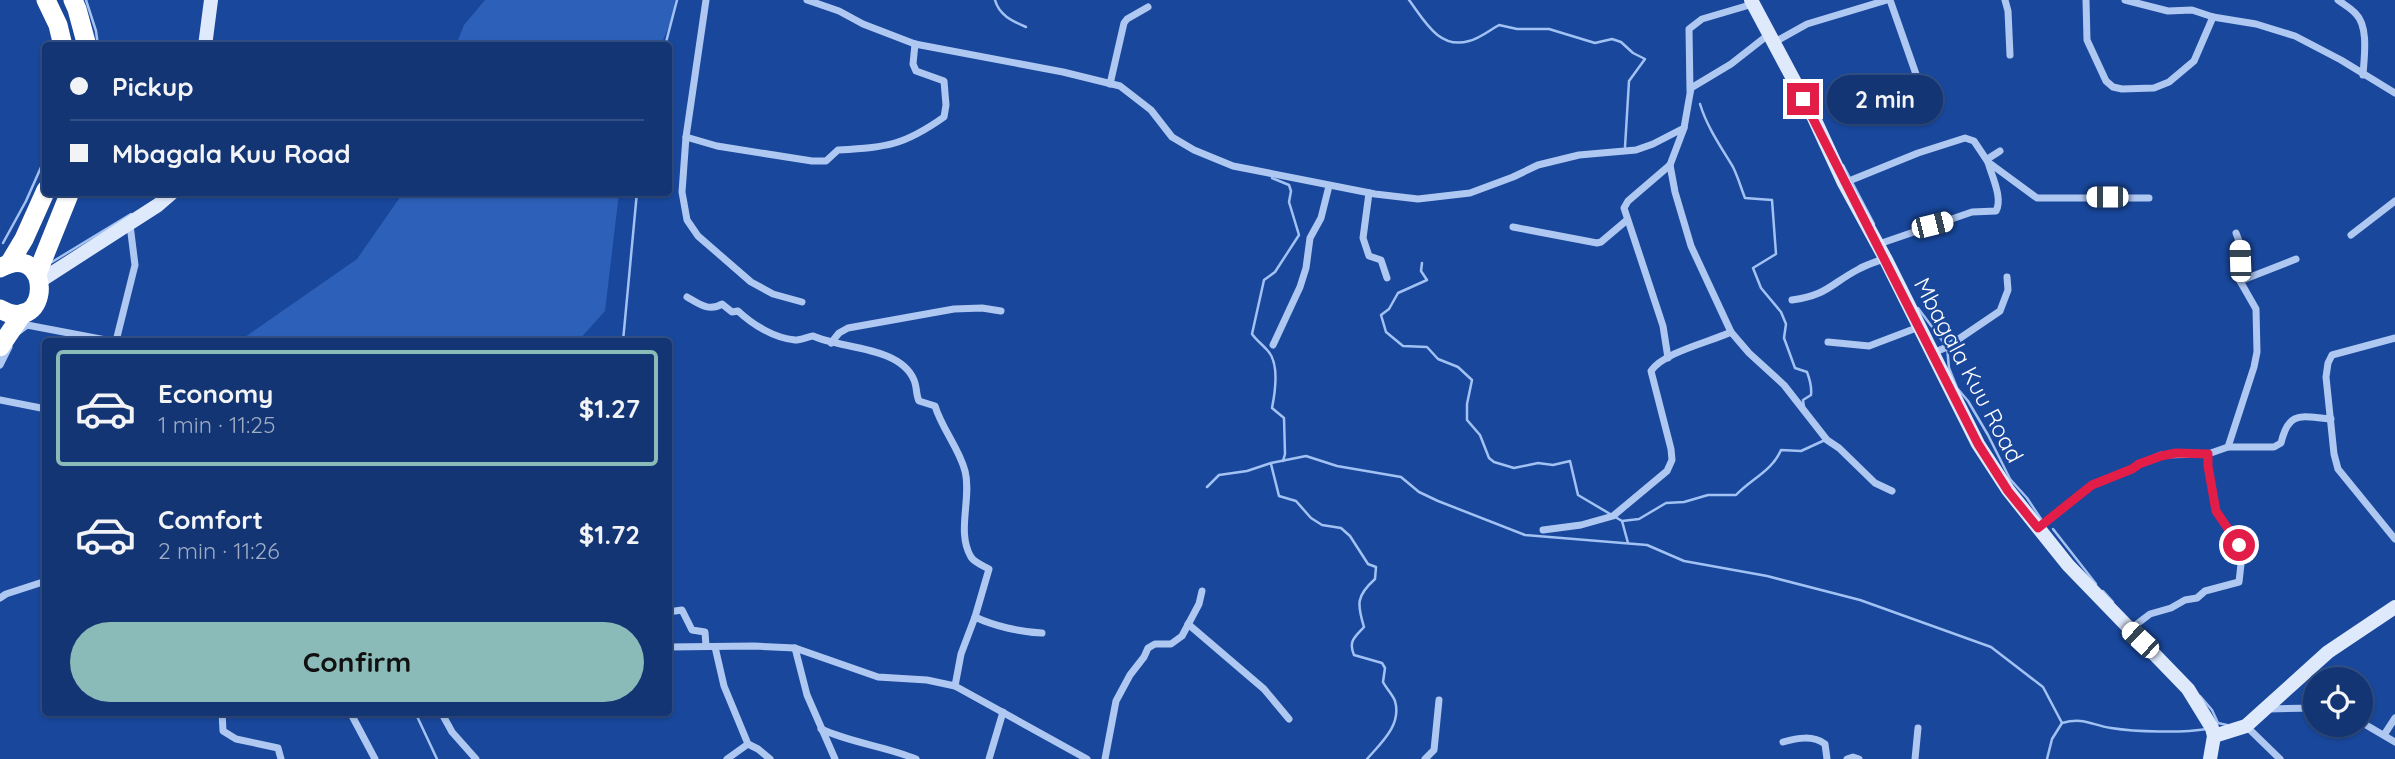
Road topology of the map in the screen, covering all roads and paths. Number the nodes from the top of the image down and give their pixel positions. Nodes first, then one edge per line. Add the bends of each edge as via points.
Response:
1 (46, 0) edge
2 (72, 0) edge
3 (211, 0) edge
4 (706, 0) edge
5 (807, 0) edge
6 (1889, 0) edge
7 (2005, 0) edge
8 (2086, 0) edge
9 (2125, 0) edge
10 (2198, 0) edge
11 (2337, 0) edge
12 (1752, 2) edge
13 (1148, 7) dead end
14 (2192, 10) junction
15 (2213, 17) junction
16 (1770, 39) junction
17 (61, 42) edge
18 (86, 42) edge
19 (206, 42) edge
20 (915, 44) junction
21 (2010, 55) dead end
22 (2363, 75) junction
23 (1917, 77) dead end
24 (1110, 84) junction
25 (1690, 91) junction
26 (2395, 93) edge
27 (1684, 128) junction
28 (686, 137) junction
29 (2000, 151) dead end
30 (1988, 162) junction
31 (1670, 165) junction
32 (1844, 183) junction
33 (1329, 186) junction
34 (1369, 193) junction
35 (43, 196) edge
36 (69, 196) edge
37 (168, 196) edge
38 (2149, 198) dead end
39 (2395, 201) edge
40 (1627, 219) junction
41 (129, 224) junction
42 (1513, 228) dead end
43 (2236, 233) dead end
44 (2351, 235) dead end
45 (1876, 245) junction
46 (1885, 258) junction
47 (2296, 259) dead end
48 (5, 266) edge
49 (44, 275) junction
50 (2007, 277) dead end
51 (1387, 278) dead end
52 (2240, 281) junction
53 (687, 297) dead end
54 (1792, 300) dead end
55 (802, 302) dead end
56 (0, 309) edge
57 (1000, 311) dead end
58 (25, 319) junction
59 (1920, 326) junction
60 (1731, 332) junction
61 (102, 338) edge
62 (115, 338) edge
63 (2395, 338) edge
64 (1828, 342) dead end
65 (831, 343) junction
66 (1273, 345) dead end
67 (0, 347) edge
68 (1933, 353) junction
69 (1668, 358) junction
70 (0, 365) edge
71 (0, 400) edge
72 (42, 408) edge
73 (2331, 419) junction
74 (2228, 447) junction
75 (2208, 454) junction
76 (1892, 491) dead end
77 (2038, 528) junction
78 (1543, 530) dead end
79 (2395, 539) edge
80 (42, 582) edge
81 (1202, 591) dead end
82 (0, 598) edge
83 (2395, 607) edge
84 (672, 611) edge
85 (975, 617) junction
86 (1188, 624) junction
87 (2129, 630) junction
88 (1042, 633) dead end
89 (672, 647) edge
90 (711, 647) junction
91 (795, 648) junction
92 (955, 686) junction
93 (1439, 701) dead end
94 (2303, 708) edge
95 (2264, 709) junction
96 (1003, 712) junction
97 (222, 716) edge
98 (352, 716) edge
99 (443, 716) edge
100 (2395, 718) edge
101 (1289, 719) dead end
102 (2246, 726) junction
103 (1917, 727) dead end
104 (821, 729) junction
105 (2373, 729) edge
106 (2214, 736) junction
107 (2384, 736) junction
108 (1783, 742) dead end
109 (2395, 742) edge
110 (748, 744) junction
111 (281, 759) edge
112 (375, 759) edge
113 (476, 759) edge
114 (727, 759) edge
115 (770, 759) edge
116 (835, 759) edge
117 (916, 759) edge
118 (989, 759) edge
119 (1087, 759) edge
120 (1105, 759) edge
121 (1425, 759) edge
122 (1827, 759) edge
123 (1847, 759) edge
124 (1859, 759) edge
125 (1915, 759) edge
126 (2210, 759) edge
127 (2280, 759) edge

1 - 17 highway
2 - 18 highway
3 - 19 street
4 - 28 street
5 - 20 street
6 - 16 street
6 - 23 street
7 - 21 street
8 - 15 street via 2087,40 2106,81 2122,89 2154,89 2169,82 2194,61
9 - 14 street via 2168,11
10 - 14 street
11 - 22 street via 2360,21
12 - 16 street, Mbagala Kuu Road
12 - 25 street via 1702,19 1689,29
13 - 24 street via 1124,23
14 - 15 street
15 - 22 street via 2295,36
16 - 25 street
16 - 32 street, Mbagala Kuu Road
20 - 24 street
20 - 28 street via 916,71 944,81 946,105 944,117 905,141 838,150 826,162
22 - 26 street
24 - 33 street via 1131,93 1172,137 1194,150 1233,166
25 - 27 street
27 - 31 street
27 - 34 street via 1636,150 1538,164 1471,193 1418,199
28 - 55 street via 682,192 691,229 751,282
29 - 30 street
30 - 32 street via 1974,141 1965,138
30 - 38 street via 2037,198
30 - 45 street via 1999,209 1972,212
31 - 40 street via 1626,204
31 - 60 street via 1692,246
32 - 45 street, Mbagala Kuu Road
33 - 34 street
33 - 66 street via 1310,238 1300,287
34 - 51 street via 1364,245 1369,256 1381,260
35 - 48 highway via 24,239
36 - 49 highway
37 - 41 street
39 - 44 street
40 - 42 street via 1597,243
40 - 69 street via 1663,326
41 - 49 street
41 - 62 street via 135,265
43 - 52 street
45 - 46 street, Mbagala Kuu Road
46 - 54 street via 1813,298
46 - 59 street, Mbagala Kuu Road
47 - 52 street
48 - 49 highway via 26,265
49 - 58 highway via 38,300
50 - 68 street via 2008,290 2000,311
52 - 74 street via 2256,309 2257,352
53 - 65 street via 707,308 722,304 774,333 797,340 813,336
56 - 58 highway
57 - 65 street via 954,309 848,328
58 - 61 street
58 - 67 highway
58 - 70 street
59 - 64 street via 1868,345
59 - 68 street, Mbagala Kuu Road
60 - 69 street
60 - 76 street via 1784,385 1827,440 1875,484
63 - 73 street via 2332,355 2326,377
65 - 85 street via 892,359 914,379 919,401 935,406 964,469 966,545 972,560 989,569
68 - 77 street, Mbagala Kuu Road via 1978,444
69 - 78 street via 1650,374 1671,449 1667,471 1613,516 1581,526
71 - 72 street
73 - 74 street via 2289,421 2281,443 2274,447
73 - 79 street via 2338,469
74 - 75 street
75 - 77 street via 2176,453 2139,464 2092,485
75 - 87 street via 2216,511 2239,545 2239,582 2150,614
77 - 87 street, Mbagala Kuu Road
80 - 82 street
81 - 86 street
83 - 95 street via 2328,652
84 - 90 street via 682,610 692,630 705,632
85 - 88 street
85 - 92 street
86 - 101 street via 1264,689
86 - 120 street via 1178,641 1148,648 1130,674 1116,701
87 - 106 street, Mbagala Kuu Road via 2188,689
89 - 90 street
90 - 91 street
90 - 110 street
91 - 92 street via 878,677
91 - 104 street
92 - 96 street
93 - 121 street via 1434,750
94 - 95 street
95 - 102 street
96 - 118 street
96 - 119 street
97 - 111 street via 223,732 278,748
98 - 112 street
99 - 113 street
100 - 107 street
102 - 106 street
102 - 127 street
103 - 125 street
104 - 116 street
104 - 117 street
105 - 107 street
106 - 126 street
107 - 109 street
108 - 122 street via 1819,740 1825,744
110 - 114 street
110 - 115 street
123 - 124 street

